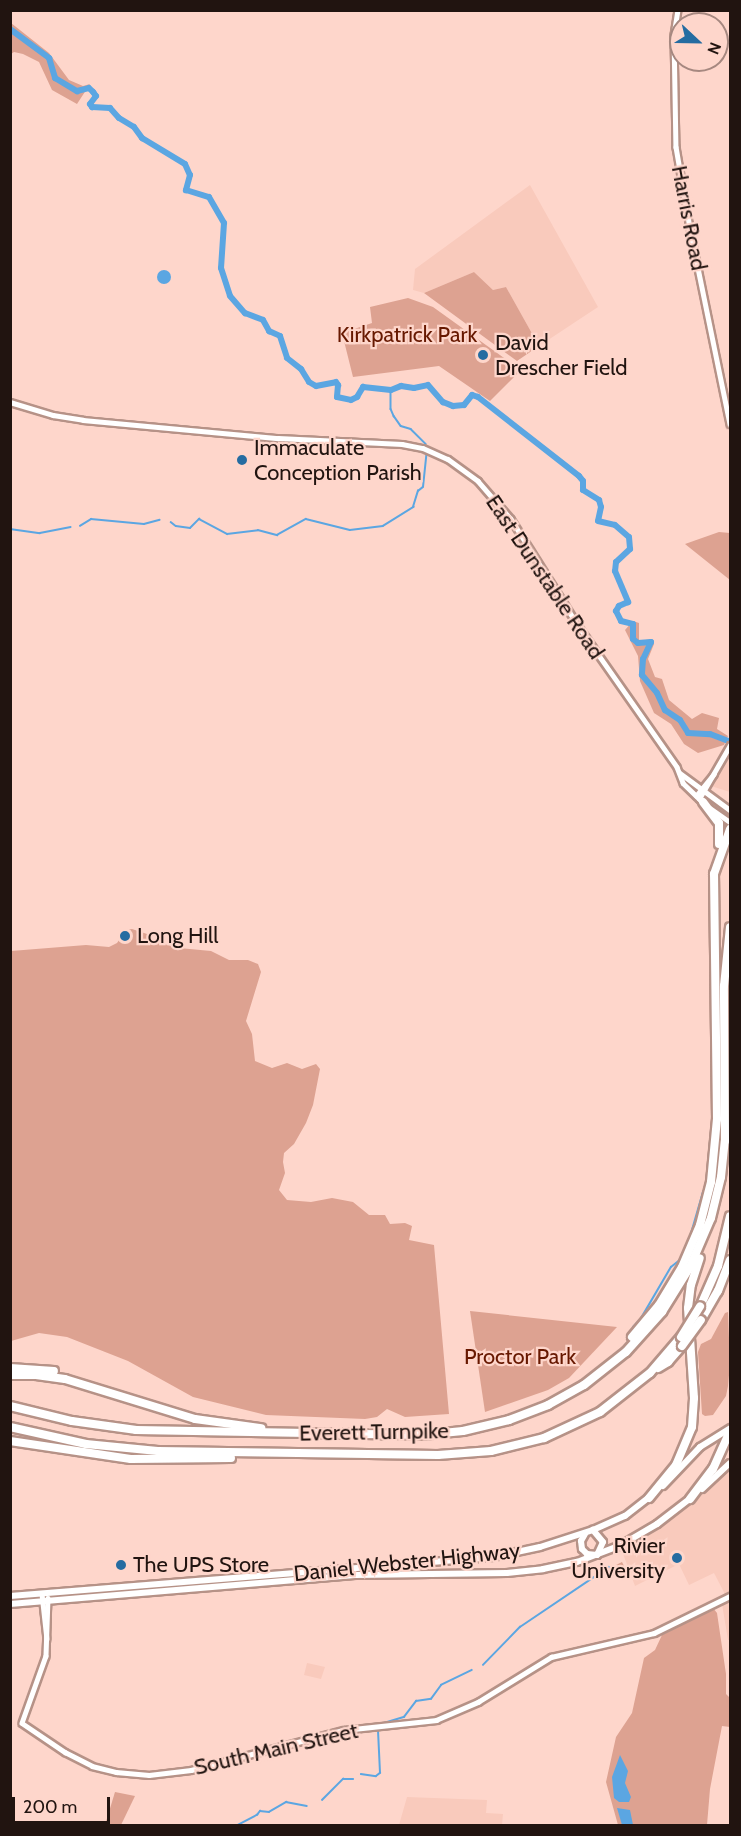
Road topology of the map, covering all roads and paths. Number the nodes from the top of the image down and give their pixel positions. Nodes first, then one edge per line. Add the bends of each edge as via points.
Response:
1 (678, 10) edge
2 (10, 402) edge
3 (730, 424) edge
4 (730, 745) edge
5 (680, 773) junction
6 (703, 791) junction
7 (699, 799) junction
8 (730, 810) edge
9 (730, 822) edge
10 (730, 829) edge
11 (715, 867) junction
12 (730, 927) edge
13 (717, 1194) junction
14 (730, 1216) edge
15 (730, 1260) edge
16 (10, 1368) edge
17 (650, 1373) junction
18 (10, 1375) edge
19 (133, 1400) junction
20 (558, 1400) junction
21 (10, 1402) edge
22 (10, 1406) edge
23 (60, 1419) junction
24 (10, 1427) edge
25 (730, 1429) edge
26 (292, 1433) junction
27 (10, 1441) edge
28 (331, 1454) junction
29 (730, 1463) edge
30 (649, 1498) junction
31 (690, 1499) junction
32 (593, 1530) junction
33 (585, 1533) junction
34 (597, 1555) junction
35 (10, 1596) edge
36 (730, 1596) edge
37 (45, 1598) junction
38 (10, 1604) edge

1 - 3 street, Harris Road via 676,147
2 - 5 street, East Dunstable Road via 83,420 278,438 402,444 448,459 478,481 511,519 577,624
4 - 6 street
5 - 6 street, East Dunstable Road
5 - 7 street, East Dunstable Road via 684,784
6 - 7 street
6 - 8 street, East Dunstable Road
7 - 9 street, East Dunstable Road
7 - 11 highway via 720,829
10 - 11 highway
11 - 20 highway via 717,1131 703,1214 682,1267 649,1319 610,1360
12 - 13 highway, Everett Turnpike via 724,980 725,1135
13 - 20 highway, Everett Turnpike via 693,1262 658,1317 613,1363
13 - 30 highway via 688,1300 692,1427 678,1462
14 - 17 highway, Everett Turnpike, bridge via 716,1272 700,1307
15 - 17 highway, bridge via 718,1292 701,1320 668,1362
16 - 19 highway via 64,1373
17 - 28 highway, Everett Turnpike via 613,1404 583,1422 514,1447 456,1454
18 - 19 highway via 59,1377
19 - 26 highway via 201,1421
20 - 26 highway, Everett Turnpike via 504,1422 451,1432
21 - 23 highway
22 - 23 highway, Everett Turnpike
23 - 26 highway, Everett Turnpike via 142,1431
24 - 28 highway, Everett Turnpike via 128,1449
25 - 30 main road, Daniel Webster Highway via 700,1447
25 - 31 highway via 711,1472
27 - 28 highway via 143,1460
29 - 31 main road, Daniel Webster Highway
30 - 32 main road, Daniel Webster Highway via 625,1516
31 - 34 main road, Daniel Webster Highway via 642,1534
32 - 33 main road, Daniel Webster Highway
32 - 34 main road via 603,1542
33 - 34 main road via 582,1549
33 - 37 main road, Daniel Webster Highway via 522,1551 469,1560
34 - 37 main road, Daniel Webster Highway via 525,1572 355,1575
35 - 37 main road, Daniel Webster Highway
36 - 37 street, South Main Street via 654,1633 550,1657 478,1702 436,1720 344,1730 179,1772 134,1775 102,1769 69,1755 22,1723 45,1663
37 - 38 main road, Daniel Webster Highway

